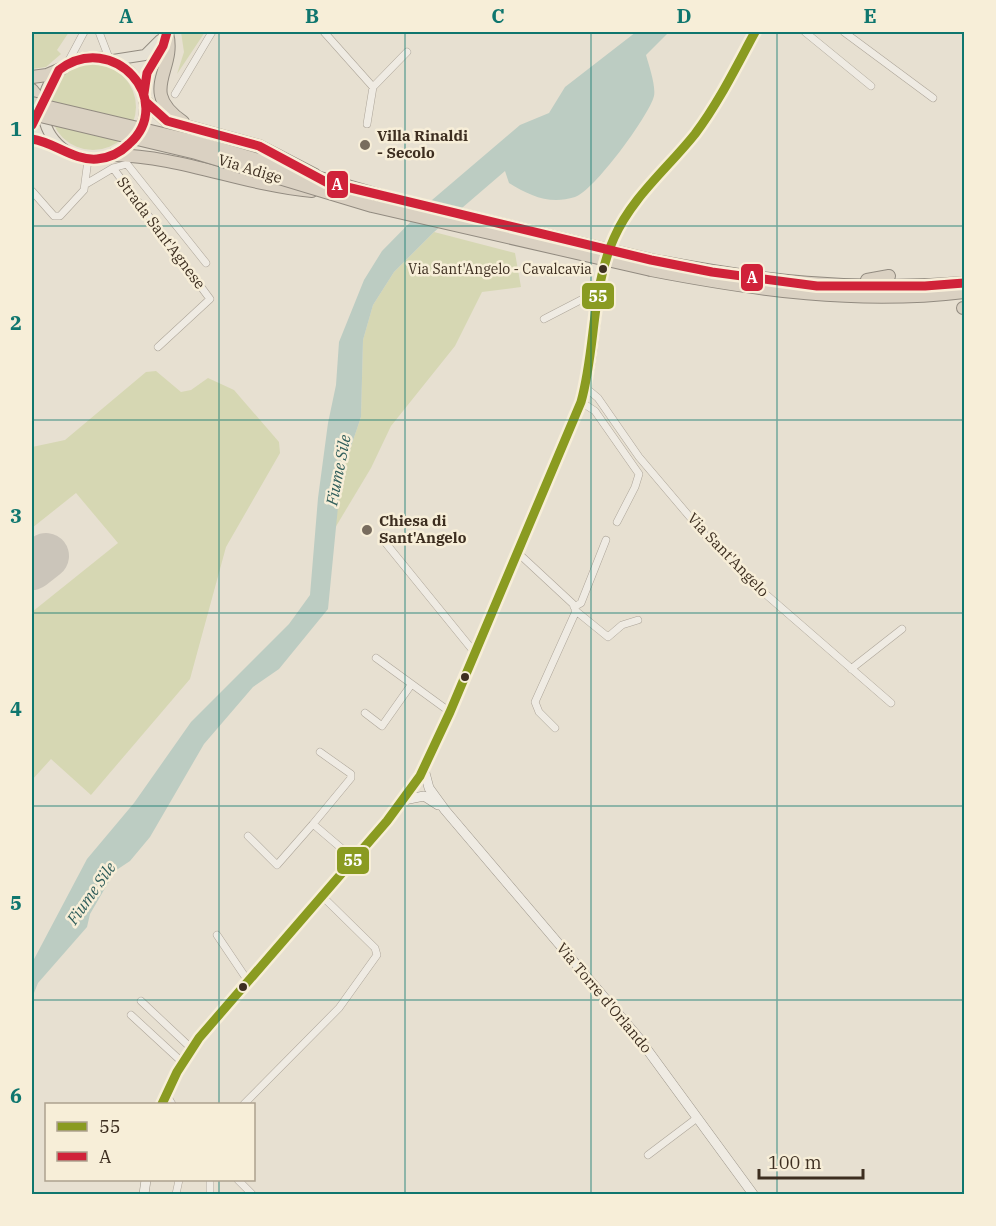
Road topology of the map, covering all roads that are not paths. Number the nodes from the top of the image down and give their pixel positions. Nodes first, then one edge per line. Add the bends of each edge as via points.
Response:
1 (84, 32) edge
2 (99, 32) edge
3 (165, 32) edge
4 (212, 32) edge
5 (324, 32) edge
6 (755, 32) edge
7 (805, 32) edge
8 (844, 32) edge
9 (407, 52) dead end
10 (111, 59) junction
11 (64, 67) junction
12 (32, 77) edge
13 (871, 86) dead end
14 (373, 87) junction
15 (32, 90) edge
16 (176, 94) dead end
17 (145, 97) junction
18 (933, 98) dead end
19 (37, 108) edge
20 (32, 124) edge
21 (367, 124) dead end
22 (189, 126) junction
23 (32, 139) edge
24 (60, 146) junction
25 (88, 160) junction
26 (113, 161) junction
27 (86, 184) junction
28 (326, 187) junction
29 (32, 191) edge
30 (206, 263) dead end
31 (651, 265) junction
32 (889, 276) dead end
33 (964, 283) edge
34 (801, 284) junction
35 (600, 290) junction
36 (964, 292) edge
37 (544, 319) dead end
38 (158, 347) dead end
39 (586, 388) junction
40 (581, 402) junction
41 (617, 522) dead end
42 (606, 540) dead end
43 (384, 541) dead end
44 (517, 552) junction
45 (575, 609) junction
46 (638, 620) dead end
47 (902, 629) dead end
48 (475, 652) junction
49 (376, 658) dead end
50 (851, 669) junction
51 (411, 685) junction
52 (891, 703) dead end
53 (450, 712) junction
54 (365, 713) dead end
55 (555, 728) dead end
56 (320, 752) dead end
57 (424, 769) junction
58 (415, 784) junction
59 (429, 792) junction
60 (404, 801) junction
61 (313, 824) junction
62 (248, 836) dead end
63 (354, 859) junction
64 (322, 896) junction
65 (217, 935) dead end
66 (248, 981) junction
67 (141, 1001) dead end
68 (132, 1015) dead end
69 (191, 1048) junction
70 (182, 1062) junction
71 (166, 1094) junction
72 (162, 1103) edge
73 (171, 1103) edge
74 (245, 1103) edge
75 (697, 1118) junction
76 (648, 1155) dead end
77 (240, 1181) edge
78 (252, 1194) edge
79 (752, 1194) edge

1 - 11 street
2 - 10 street
3 - 10 main road via 145,55
3 - 17 main road via 163,46 147,73
3 - 22 highway via 170,45 160,79 161,100 170,113
4 - 16 street
5 - 14 street
6 - 35 street via 703,123 622,223 607,256
7 - 13 street
8 - 18 street
9 - 14 street
10 - 11 main road via 87,57
10 - 17 main road via 132,73
11 - 12 highway
11 - 19 main road via 48,85
14 - 21 street
15 - 19 highway
17 - 22 highway via 167,121
17 - 26 main road via 142,128
19 - 20 main road
19 - 24 main road
19 - 28 highway, Via Adige, bridge via 197,142
22 - 28 highway, bridge via 260,146
23 - 24 main road
24 - 25 main road
25 - 26 main road
25 - 27 street
26 - 27 street, Strada Sant'Agnese
26 - 28 highway, bridge via 155,158 281,189
26 - 30 street, Strada Sant'Agnese via 127,164
26 - 38 street, Strada Sant'Agnese via 210,299
27 - 29 street via 60,216 54,216
28 - 31 highway, Via Adige, bridge
31 - 34 highway, Via Adige
31 - 36 highway, Via Adige via 767,290 824,296 874,298
32 - 34 highway via 875,280 826,278
33 - 34 highway, Via Adige via 859,287
35 - 37 street
35 - 39 street
39 - 40 street
39 - 50 street, Via Sant'Angelo via 598,398 639,457 706,536
40 - 41 street via 595,411 639,474
40 - 44 street
42 - 45 street via 581,603
43 - 48 street
44 - 45 street
44 - 48 street
45 - 46 street via 608,637 622,625
45 - 55 street via 535,702
47 - 50 street
48 - 53 street
49 - 51 street
50 - 52 street, Via Sant'Angelo
51 - 53 street
51 - 54 street via 381,726
53 - 57 street
56 - 61 street via 351,774 351,778
57 - 58 street
57 - 59 street, Via Torre d'Orlando
58 - 59 street
58 - 60 street
59 - 60 street
59 - 75 street, Via Torre d'Orlando via 638,1037
60 - 63 street
61 - 62 street via 277,865
61 - 63 street
63 - 64 street
64 - 66 street
64 - 74 street via 375,948 377,955 339,1008
65 - 66 street
66 - 69 street
67 - 69 street
68 - 70 street
69 - 70 street
70 - 71 street
71 - 72 street
71 - 73 street
75 - 76 street
75 - 79 street, Via Torre d'Orlando
77 - 78 street

